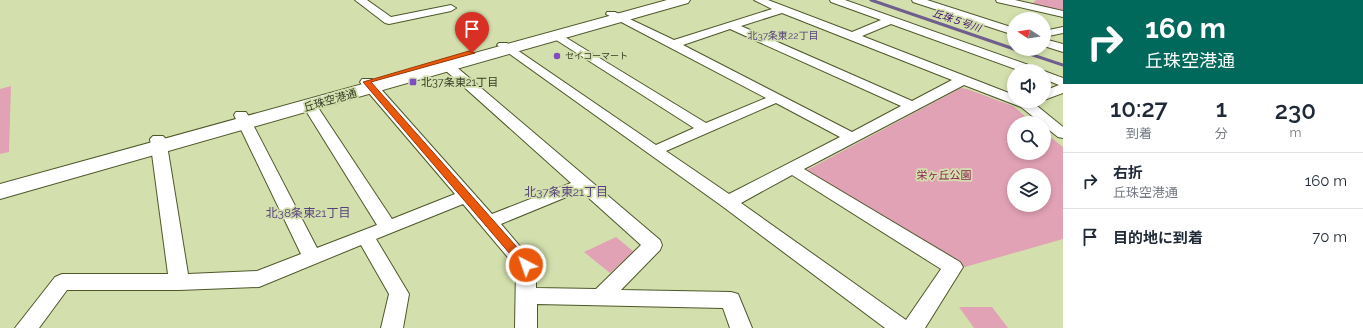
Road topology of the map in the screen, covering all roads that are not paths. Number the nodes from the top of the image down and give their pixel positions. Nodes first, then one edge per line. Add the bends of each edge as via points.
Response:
1 (362, 0) edge
2 (663, 0) edge
3 (683, 0) edge
4 (759, 0) edge
5 (835, 0) edge
6 (916, 0) edge
7 (1001, 0) edge
8 (1023, 2) edge
9 (451, 8) dead end
10 (782, 9) junction
11 (1063, 14) edge
12 (615, 16) junction
13 (890, 20) junction
14 (732, 26) junction
15 (1007, 30) edge
16 (1063, 30) edge
17 (1051, 33) edge
18 (556, 36) junction
19 (851, 37) junction
20 (673, 44) junction
21 (1051, 44) edge
22 (506, 47) junction
23 (1063, 48) edge
24 (1013, 64) edge
25 (449, 67) junction
26 (1051, 78) edge
27 (963, 80) junction
28 (1063, 82) edge
29 (370, 85) junction
30 (1063, 88) edge
31 (1051, 93) edge
32 (1007, 95) edge
33 (777, 98) junction
34 (310, 106) junction
35 (912, 106) junction
36 (1031, 108) edge
37 (242, 120) junction
38 (704, 128) junction
39 (1063, 134) edge
40 (851, 138) junction
41 (159, 143) junction
42 (654, 151) junction
43 (793, 169) junction
44 (0, 182) edge
45 (584, 184) junction
46 (0, 192) edge
47 (466, 196) junction
48 (728, 202) junction
49 (488, 222) junction
50 (388, 227) junction
51 (365, 236) junction
52 (312, 257) junction
53 (179, 282) junction
54 (526, 296) junction
55 (600, 298) junction
56 (26, 328) edge
57 (392, 328) edge
58 (526, 328) edge
59 (741, 328) edge
60 (901, 328) edge
61 (913, 328) edge

1 - 9 street via 389,21
2 - 12 main road, 丘珠空港通
3 - 12 main road, 丘珠空港通
4 - 10 street
5 - 13 street
6 - 15 street
7 - 8 street
8 - 11 street
10 - 14 street
10 - 19 street
12 - 18 main road, 丘珠空港通
12 - 20 street
12 - 22 main road, 丘珠空港通
13 - 19 street
13 - 24 street
14 - 20 street
14 - 35 street
16 - 17 street
18 - 22 main road, 丘珠空港通
18 - 38 street
19 - 27 street
20 - 33 street
21 - 23 street
22 - 25 main road, 丘珠空港通
22 - 29 main road, 丘珠空港通
22 - 42 street
25 - 29 main road, 丘珠空港通
25 - 45 street
26 - 28 street
27 - 32 street
27 - 35 street
29 - 34 main road, 丘珠空港通
29 - 37 main road, 丘珠空港通
29 - 47 street
30 - 31 street
33 - 38 street
33 - 40 street
34 - 37 main road, 丘珠空港通
34 - 50 street
35 - 40 street
36 - 39 street
37 - 41 main road, 丘珠空港通
37 - 52 street
38 - 42 street
40 - 43 street
41 - 44 main road, 丘珠空港通
41 - 46 main road, 丘珠空港通
41 - 53 street
42 - 48 street
43 - 48 street
43 - 61 street via 953,267
45 - 49 street
45 - 55 street via 653,245
47 - 49 street
47 - 50 street
48 - 60 street
49 - 54 street via 526,265
50 - 51 street
51 - 52 street
51 - 57 street via 399,294
52 - 53 street via 259,279
53 - 56 street via 62,282
54 - 55 street
54 - 58 street
55 - 59 street via 731,300

